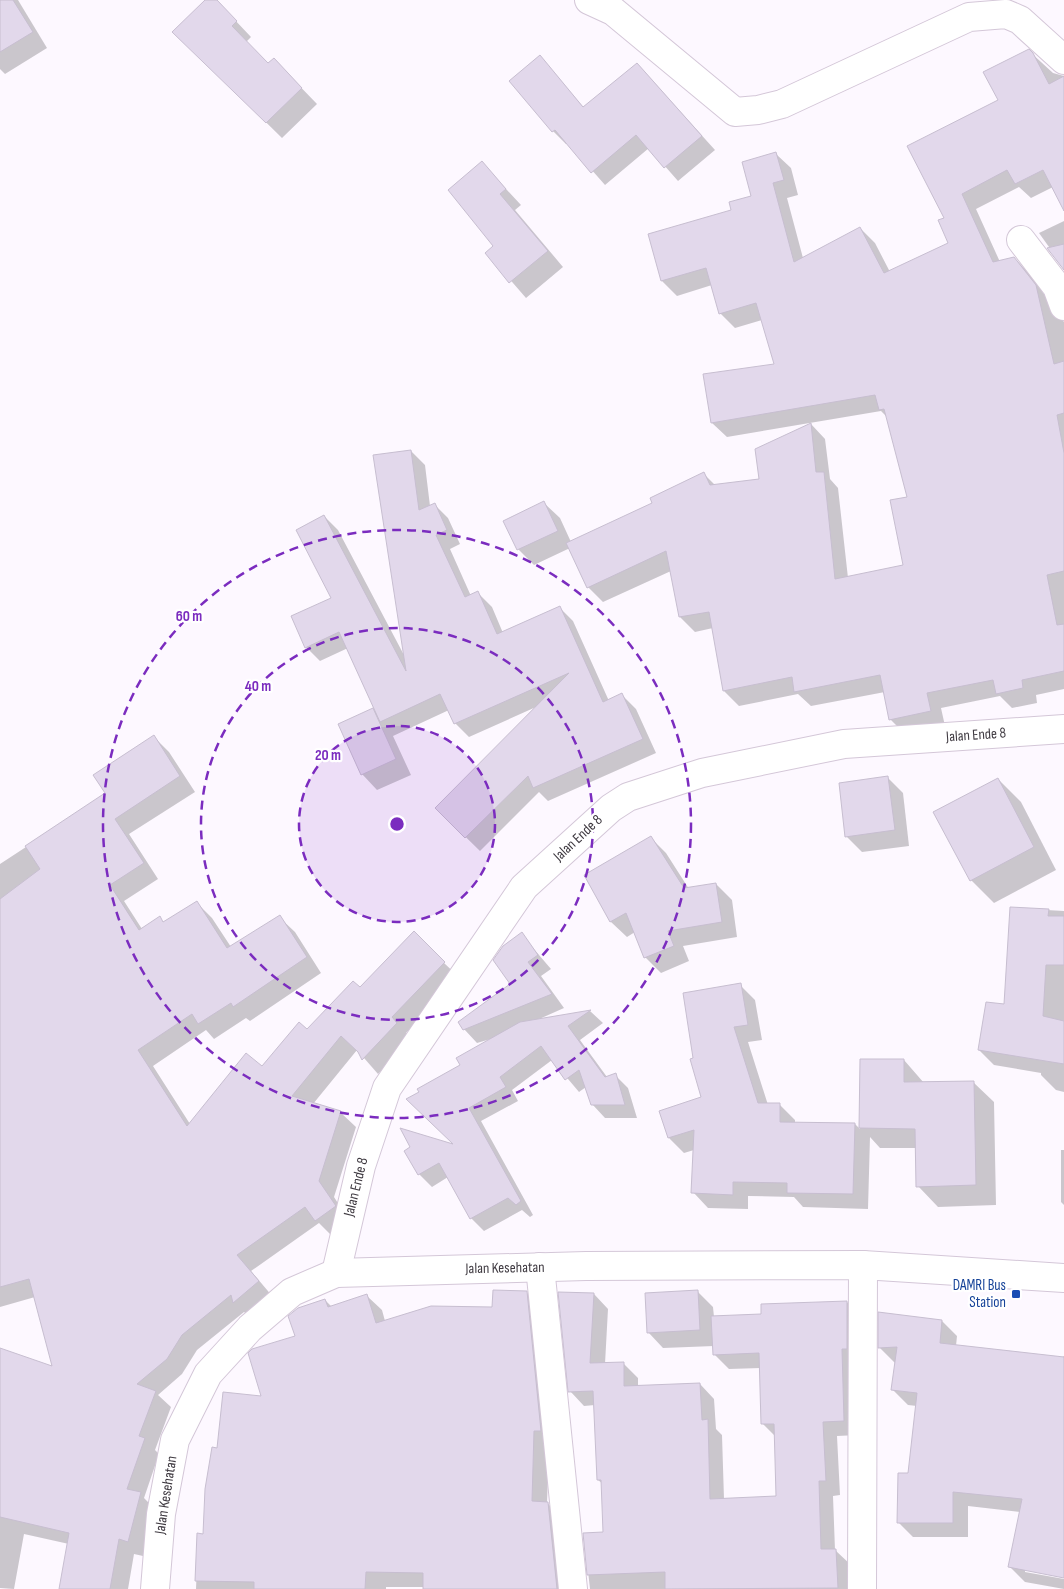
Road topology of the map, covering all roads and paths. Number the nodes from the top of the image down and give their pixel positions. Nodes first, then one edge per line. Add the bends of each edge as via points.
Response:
1 (589, 0) edge
2 (1064, 60) edge
3 (1021, 240) dead end
4 (1064, 306) edge
5 (1064, 729) edge
6 (863, 1266) junction
7 (540, 1268) junction
8 (336, 1273) junction
9 (1064, 1278) edge
10 (155, 1589) edge
11 (574, 1589) edge
12 (862, 1589) edge

1 - 2 main road via 613,11 735,112 782,104 969,18 1006,14 1025,24
3 - 4 main road via 1057,287
5 - 8 main road, Jalan Ende 8 via 844,744 702,773 628,797 611,808 524,888 387,1088 360,1166
6 - 7 main road, Jalan Kesehatan
6 - 9 main road, Jalan Kesehatan
6 - 12 main road
7 - 8 main road, Jalan Kesehatan
7 - 11 main road
8 - 10 main road, Jalan Kesehatan via 292,1292 250,1328 208,1374 175,1440 161,1514

